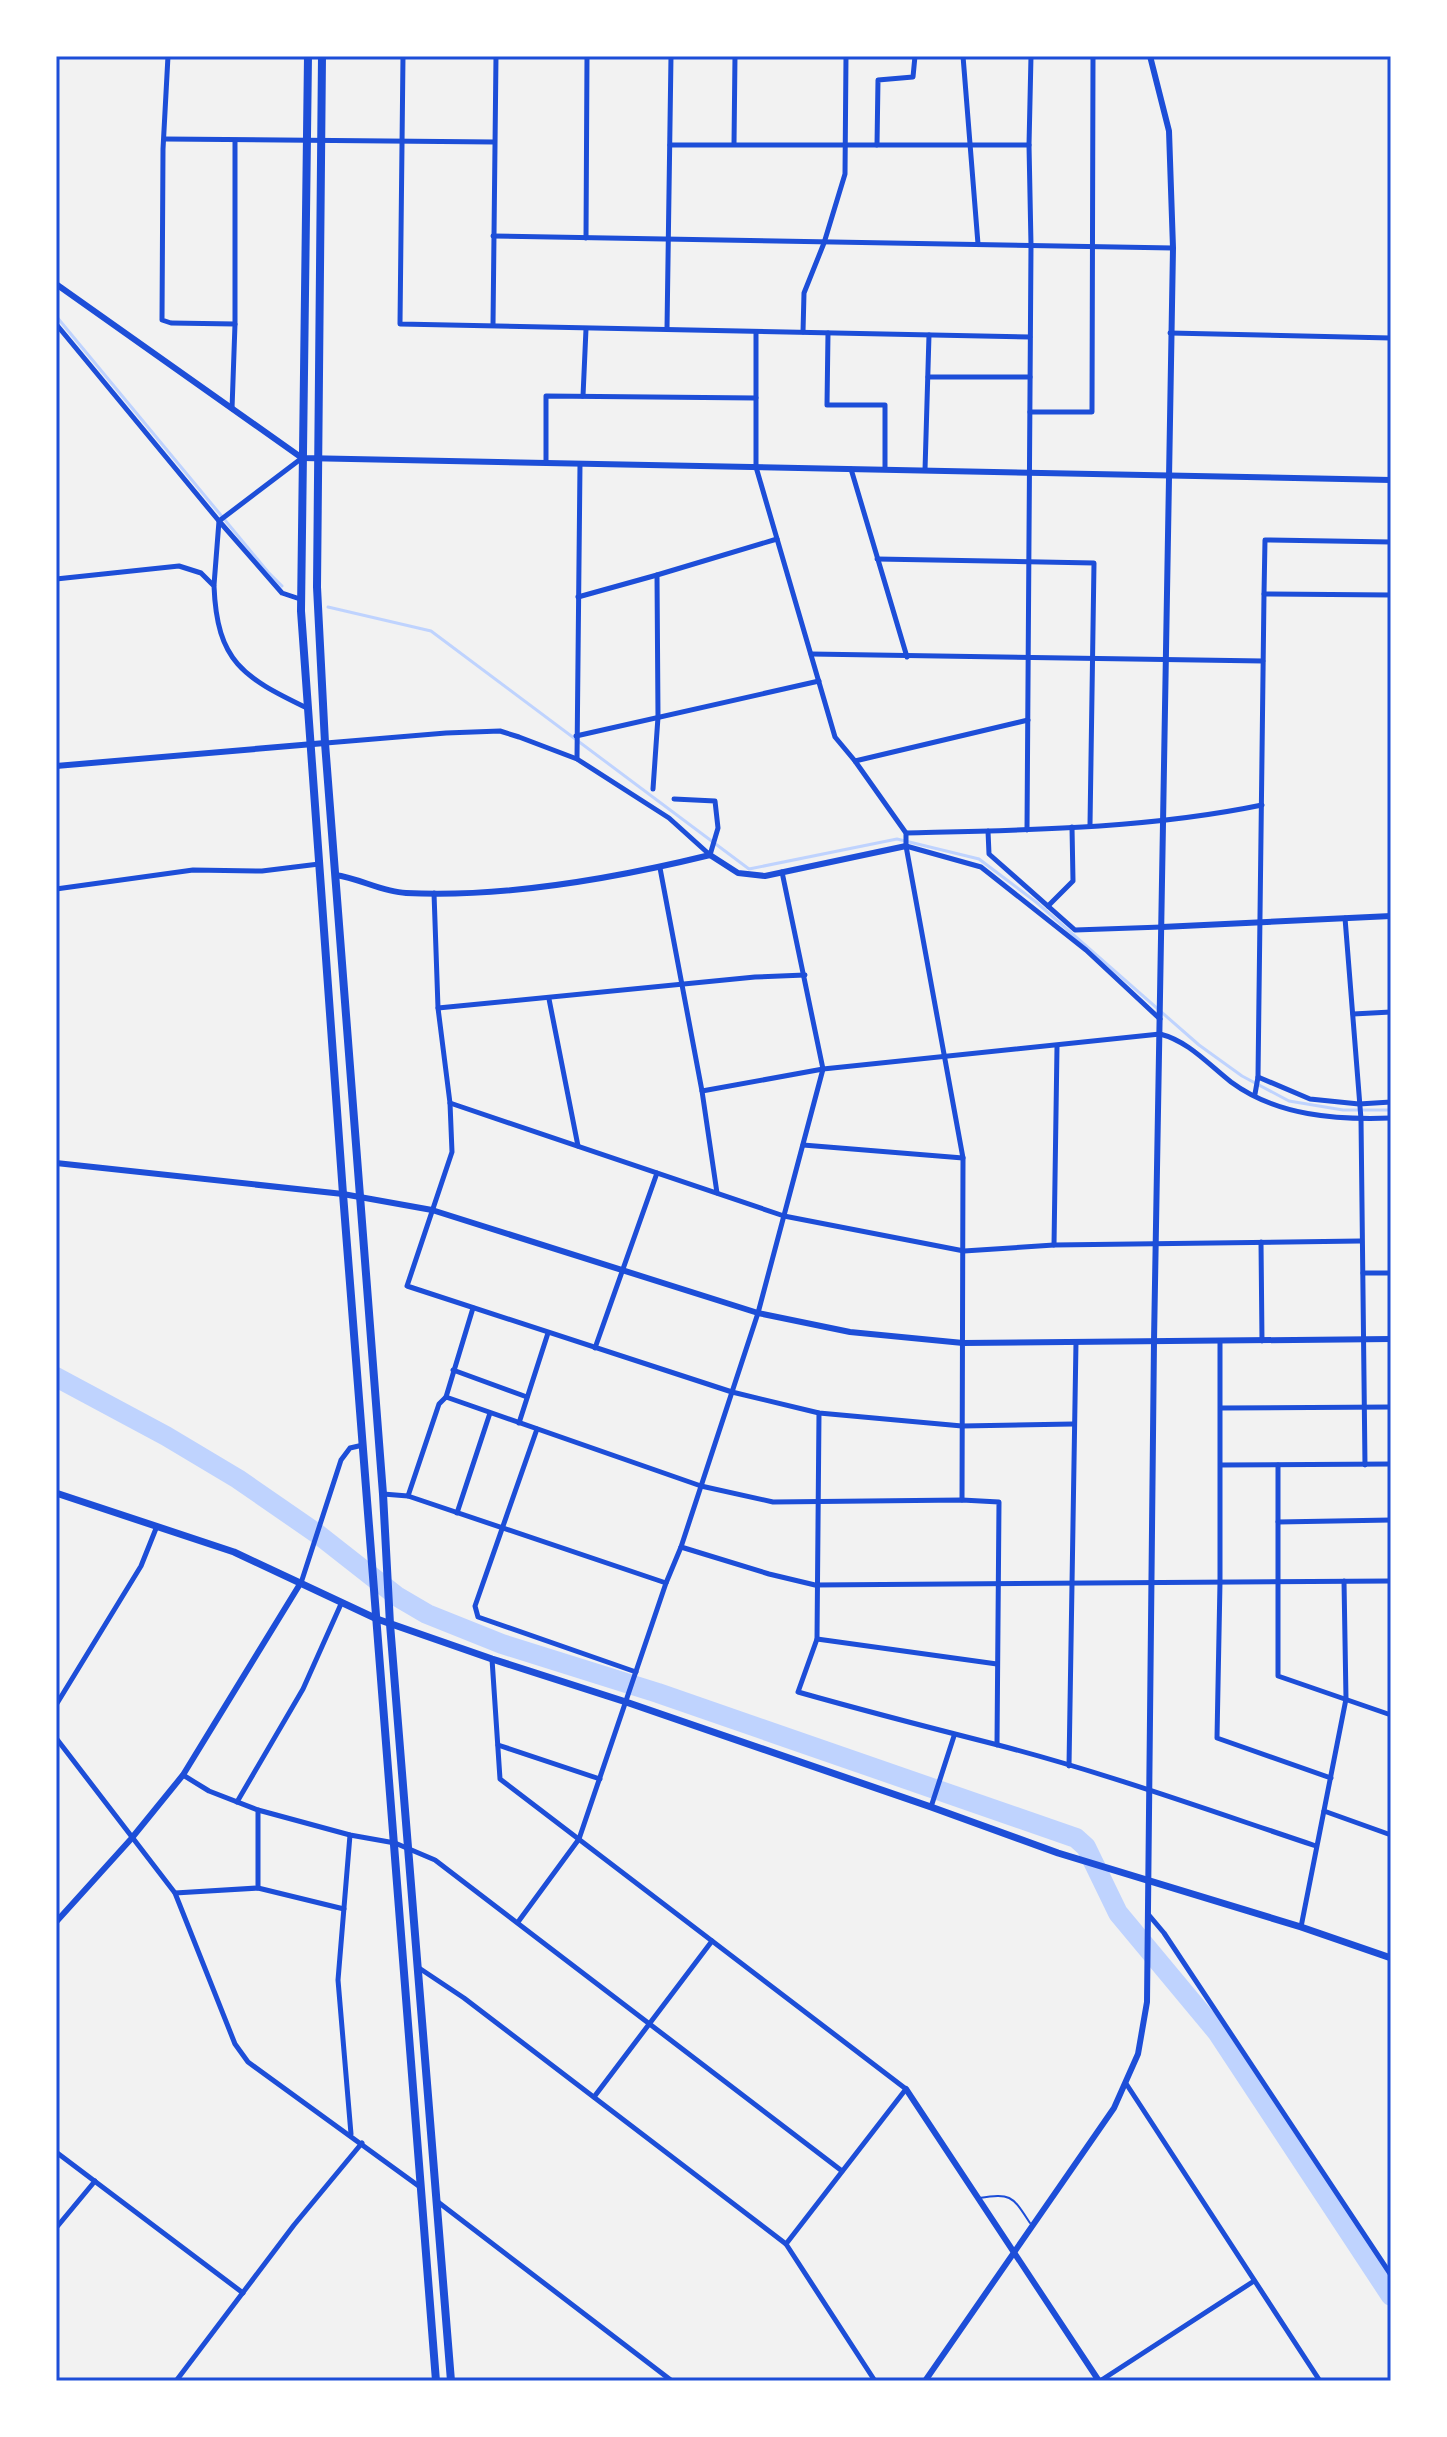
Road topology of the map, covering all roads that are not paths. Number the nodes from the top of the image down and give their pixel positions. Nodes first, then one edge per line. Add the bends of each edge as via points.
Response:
1 (168, 56) edge
2 (308, 56) edge
3 (322, 56) edge
4 (403, 56) edge
5 (496, 56) edge
6 (587, 56) edge
7 (669, 56) edge
8 (735, 56) edge
9 (846, 56) edge
10 (915, 56) edge
11 (963, 56) edge
12 (1031, 56) edge
13 (1093, 56) edge
14 (1150, 56) edge
15 (165, 139) junction
16 (235, 140) junction
17 (307, 140) junction
18 (320, 140) junction
19 (402, 141) junction
20 (494, 142) junction
21 (734, 144) junction
22 (670, 145) junction
23 (877, 145) junction
24 (971, 145) junction
25 (1029, 145) junction
26 (845, 146) junction
27 (493, 236) junction
28 (586, 238) junction
29 (667, 241) junction
30 (824, 243) junction
31 (978, 244) junction
32 (1031, 245) junction
33 (1092, 246) junction
34 (1173, 248) junction
35 (56, 284) edge
36 (56, 324) edge
37 (235, 324) junction
38 (493, 325) junction
39 (586, 329) junction
40 (667, 330) junction
41 (756, 332) junction
42 (803, 332) junction
43 (828, 333) junction
44 (1170, 333) junction
45 (929, 335) junction
46 (1030, 337) junction
47 (1391, 338) edge
48 (928, 377) junction
49 (1030, 377) junction
50 (583, 396) junction
51 (756, 398) junction
52 (232, 410) junction
53 (1030, 412) junction
54 (302, 458) junction
55 (317, 458) junction
56 (546, 463) junction
57 (580, 464) junction
58 (756, 467) junction
59 (851, 469) junction
60 (885, 469) junction
61 (925, 470) junction
62 (1030, 472) junction
63 (1168, 475) junction
64 (1391, 480) edge
65 (222, 519) junction
66 (777, 539) junction
67 (1391, 542) edge
68 (877, 559) junction
69 (1029, 560) junction
70 (657, 575) junction
71 (56, 579) edge
72 (214, 586) junction
73 (1264, 594) junction
74 (1391, 595) edge
75 (578, 597) junction
76 (300, 599) junction
77 (811, 654) junction
78 (907, 657) junction
79 (1029, 657) junction
80 (1092, 658) junction
81 (1165, 659) junction
82 (1263, 661) junction
83 (819, 681) junction
84 (308, 708) junction
85 (658, 717) junction
86 (1028, 720) junction
87 (576, 736) junction
88 (325, 743) junction
89 (312, 744) junction
90 (577, 759) junction
91 (855, 761) junction
92 (56, 766) edge
93 (653, 789) dead end
94 (674, 799) dead end
95 (1262, 805) junction
96 (1162, 820) junction
97 (1090, 825) junction
98 (1072, 827) junction
99 (1027, 830) junction
100 (988, 831) junction
101 (906, 833) junction
102 (906, 846) junction
103 (710, 855) junction
104 (320, 864) junction
105 (660, 868) junction
106 (782, 872) junction
107 (335, 875) junction
108 (56, 889) edge
109 (434, 893) junction
110 (1048, 906) junction
111 (1391, 916) edge
112 (1345, 918) junction
113 (1260, 921) junction
114 (1162, 927) junction
115 (805, 975) junction
116 (682, 985) junction
117 (549, 999) junction
118 (438, 1008) junction
119 (1391, 1012) edge
120 (1353, 1014) junction
121 (1160, 1019) junction
122 (1160, 1034) junction
123 (1057, 1047) junction
124 (946, 1058) junction
125 (823, 1069) junction
126 (1258, 1077) junction
127 (702, 1091) junction
128 (1255, 1094) junction
129 (1391, 1102) edge
130 (450, 1103) junction
131 (1359, 1104) junction
132 (1391, 1118) edge
133 (1361, 1119) junction
134 (803, 1145) junction
135 (579, 1147) junction
136 (963, 1158) junction
137 (56, 1163) edge
138 (657, 1173) junction
139 (717, 1193) junction
140 (343, 1194) junction
141 (361, 1199) junction
142 (432, 1210) junction
143 (784, 1216) junction
144 (1360, 1241) junction
145 (1261, 1242) junction
146 (1157, 1244) junction
147 (1054, 1245) junction
148 (964, 1251) junction
149 (622, 1270) junction
150 (1363, 1273) junction
151 (1391, 1273) edge
152 (473, 1308) junction
153 (758, 1313) junction
154 (548, 1333) junction
155 (1364, 1339) junction
156 (1391, 1339) edge
157 (1154, 1341) junction
158 (1220, 1341) junction
159 (1262, 1341) junction
160 (1076, 1342) junction
161 (963, 1343) junction
162 (595, 1348) junction
163 (453, 1370) junction
164 (732, 1392) junction
165 (446, 1397) junction
166 (527, 1397) junction
167 (1364, 1407) junction
168 (1391, 1407) edge
169 (1221, 1408) junction
170 (490, 1413) junction
171 (819, 1413) junction
172 (519, 1423) junction
173 (1073, 1424) junction
174 (962, 1426) junction
175 (537, 1429) junction
176 (364, 1445) junction
177 (1391, 1464) edge
178 (1221, 1465) junction
179 (1278, 1465) junction
180 (1365, 1465) junction
181 (701, 1486) junction
182 (56, 1493) edge
183 (383, 1494) junction
184 (408, 1496) junction
185 (962, 1500) junction
186 (817, 1502) junction
187 (457, 1513) junction
188 (1391, 1520) edge
189 (1278, 1522) junction
190 (157, 1525) junction
191 (504, 1529) junction
192 (681, 1547) junction
193 (1344, 1581) junction
194 (1391, 1581) edge
195 (1220, 1582) junction
196 (666, 1583) junction
197 (1153, 1583) junction
198 (1278, 1583) junction
199 (300, 1584) junction
200 (998, 1584) junction
201 (815, 1585) junction
202 (1071, 1585) junction
203 (341, 1604) junction
204 (377, 1619) junction
205 (390, 1624) junction
206 (817, 1639) junction
207 (492, 1659) junction
208 (997, 1664) junction
209 (636, 1672) junction
210 (1346, 1699) junction
211 (626, 1702) junction
212 (56, 1705) edge
213 (1391, 1715) edge
214 (954, 1736) junction
215 (56, 1738) edge
216 (498, 1745) junction
217 (997, 1745) junction
218 (1069, 1766) junction
219 (183, 1775) junction
220 (1331, 1778) junction
221 (600, 1779) junction
222 (1150, 1790) junction
223 (237, 1802) junction
224 (931, 1807) junction
225 (258, 1810) junction
226 (1324, 1811) junction
227 (350, 1835) junction
228 (1391, 1835) edge
229 (131, 1839) junction
230 (579, 1839) junction
231 (395, 1843) junction
232 (1316, 1846) junction
233 (411, 1850) junction
234 (1148, 1879) junction
235 (258, 1888) junction
236 (175, 1893) junction
237 (344, 1909) junction
238 (1147, 1913) junction
239 (57, 1918) edge
240 (518, 1922) junction
241 (1301, 1927) junction
242 (712, 1941) junction
243 (1391, 1958) edge
244 (419, 1968) junction
245 (649, 2023) junction
246 (1127, 2085) junction
247 (906, 2089) junction
248 (594, 2097) junction
249 (351, 2135) junction
250 (362, 2143) junction
251 (56, 2152) edge
252 (842, 2171) junction
253 (95, 2181) junction
254 (420, 2188) junction
255 (978, 2199) junction
256 (437, 2201) junction
257 (1032, 2226) junction
258 (56, 2228) edge
259 (786, 2244) junction
260 (1013, 2253) junction
261 (1391, 2275) edge
262 (1254, 2281) junction
263 (243, 2293) junction
264 (176, 2381) edge
265 (436, 2381) edge
266 (451, 2381) edge
267 (672, 2381) edge
268 (875, 2381) edge
269 (925, 2381) edge
270 (1099, 2381) edge
271 (1320, 2381) edge

1 - 15 street
2 - 17 highway
3 - 18 highway
4 - 19 street
5 - 20 street
6 - 28 street
7 - 22 street
8 - 21 street
9 - 26 street
10 - 23 street via 913,77 878,80
11 - 24 street
12 - 25 street
13 - 33 street
14 - 34 street via 1169,131
15 - 16 street
15 - 37 street via 162,320
16 - 17 street
16 - 37 street
17 - 18 street
17 - 54 highway
18 - 19 street
18 - 55 highway
19 - 20 street
19 - 38 street via 400,324
20 - 27 street
21 - 22 street
21 - 26 street
22 - 29 street
23 - 24 street
23 - 26 street
24 - 25 street
24 - 31 street
25 - 32 street
26 - 30 street via 845,174
27 - 28 street
27 - 38 street
28 - 29 street
29 - 30 street
29 - 40 street
30 - 31 street
30 - 42 street via 804,293
31 - 32 street
32 - 33 street
32 - 46 street
33 - 34 street
33 - 53 street via 1092,412
34 - 44 street
35 - 52 street
36 - 65 street
37 - 52 street
38 - 39 street
39 - 40 street
39 - 50 street
40 - 41 street
41 - 42 street
41 - 51 street
42 - 43 street
43 - 45 street
43 - 60 street via 827,405 885,405
44 - 47 street
44 - 63 street
45 - 46 street
45 - 48 street
46 - 49 street
48 - 49 street
48 - 61 street
49 - 53 street
50 - 51 street
50 - 56 street via 546,396
51 - 58 street
52 - 54 street
53 - 62 street
54 - 55 street
54 - 65 street
54 - 76 highway
55 - 56 street
55 - 88 highway
56 - 57 street
57 - 58 street
57 - 75 street
58 - 59 street
58 - 66 street
59 - 60 street
59 - 68 street
60 - 61 street
61 - 62 street
62 - 63 street
62 - 69 street
63 - 64 street
63 - 81 street
65 - 72 street
65 - 76 street via 282,593
66 - 70 street
66 - 77 street
67 - 73 street via 1265,540
68 - 69 street
68 - 78 street
69 - 79 street
69 - 80 street via 1094,563
70 - 75 street
70 - 85 street
71 - 72 street via 179,566 201,573
72 - 84 street via 216,621 237,663 259,684
73 - 74 street
73 - 82 street
75 - 87 street
76 - 84 highway
77 - 78 street
77 - 83 street
78 - 79 street
79 - 80 street
79 - 86 street
80 - 81 street
80 - 97 street
81 - 82 street
81 - 96 street
82 - 95 street
83 - 85 street
83 - 91 street via 835,737
84 - 89 highway
85 - 87 street
85 - 93 street
86 - 91 street
86 - 99 street
87 - 90 street
88 - 89 street
88 - 90 street via 500,731
88 - 107 highway
89 - 92 street
89 - 104 highway
90 - 103 street via 669,818
91 - 101 street
94 - 103 street via 715,801 718,828
95 - 96 street
95 - 113 street
96 - 97 street
96 - 114 street
97 - 98 street
98 - 99 street
98 - 110 street via 1073,881
99 - 100 street
100 - 101 street
100 - 110 street via 989,854
101 - 102 street
102 - 106 street
102 - 121 street via 981,867 1086,950
102 - 124 street
103 - 105 street
103 - 106 street via 738,873
104 - 108 street via 262,871 193,870
104 - 140 highway
105 - 109 street
105 - 116 street
106 - 115 street
107 - 109 street via 402,893
107 - 141 highway
109 - 118 street
110 - 114 street via 1075,930
111 - 112 street
112 - 113 street
112 - 120 street
113 - 114 street
113 - 126 street
114 - 121 street
115 - 116 street
115 - 125 street
116 - 117 street
116 - 127 street
117 - 118 street
117 - 135 street
118 - 130 street
119 - 120 street
120 - 131 street
121 - 122 street
122 - 123 street
122 - 128 street via 1175,1038 1235,1085
122 - 146 street
123 - 124 street
123 - 147 street
124 - 125 street
124 - 136 street
125 - 127 street
125 - 134 street
126 - 128 street
126 - 131 street via 1310,1099
127 - 139 street
128 - 133 street via 1285,1109
129 - 131 street
130 - 135 street
130 - 142 street via 452,1152
131 - 133 street
132 - 133 street
133 - 144 street
134 - 136 street
134 - 143 street
135 - 138 street
136 - 148 street
137 - 140 street
138 - 139 street
138 - 149 street
139 - 143 street
140 - 141 street
140 - 176 highway
141 - 142 street
141 - 183 highway
142 - 149 street
142 - 152 street via 407,1286
143 - 148 street
143 - 153 street
144 - 145 street
144 - 150 street
145 - 146 street
145 - 159 street
146 - 147 street
146 - 157 street
147 - 148 street
148 - 161 street
149 - 153 street
149 - 162 street
150 - 151 street
150 - 155 street
152 - 154 street
152 - 163 street
153 - 161 street via 850,1332
153 - 164 street
154 - 162 street
154 - 166 street
155 - 156 street
155 - 159 street
155 - 167 street
157 - 158 street
157 - 160 street
157 - 197 street
158 - 159 street
158 - 169 street
160 - 161 street
160 - 173 street
161 - 174 street
162 - 164 street
163 - 165 street
163 - 166 street
164 - 171 street
164 - 181 street
165 - 170 street
165 - 184 street via 439,1404
166 - 172 street
167 - 168 street
167 - 169 street
167 - 180 street
169 - 178 street
170 - 172 street
170 - 187 street
171 - 174 street
171 - 186 street
172 - 175 street
173 - 174 street
173 - 202 street
174 - 185 street
175 - 181 street
175 - 191 street
176 - 199 street via 350,1448 341,1460
176 - 204 highway
177 - 180 street
178 - 179 street
178 - 195 street
179 - 180 street
179 - 189 street
181 - 186 street via 773,1502
181 - 192 street
182 - 190 main road
183 - 184 street
183 - 205 highway
184 - 187 street
185 - 186 street
185 - 200 street via 999,1502
186 - 201 street
187 - 191 street
188 - 189 street
189 - 198 street
190 - 199 main road via 234,1552
190 - 212 street via 141,1566
191 - 196 street
191 - 209 street via 475,1606 478,1617
192 - 196 street
192 - 201 street
193 - 194 street
193 - 198 street
193 - 210 street
195 - 197 street
195 - 198 street
195 - 220 street via 1217,1738
196 - 209 street
197 - 202 street
197 - 222 street
198 - 210 street via 1278,1676
199 - 203 main road
199 - 219 street
200 - 201 street
200 - 202 street
200 - 208 street
201 - 206 street
202 - 218 street
203 - 204 main road
203 - 223 street via 303,1689
204 - 205 main road
204 - 231 highway
205 - 207 main road
205 - 233 highway
206 - 208 street
206 - 214 street via 798,1692
207 - 211 main road
207 - 216 street
208 - 217 street
209 - 211 street
210 - 213 street
210 - 220 street
211 - 221 street
211 - 224 main road
214 - 217 street
214 - 224 street
215 - 229 street
216 - 221 street
216 - 230 street via 500,1779
217 - 218 street
218 - 222 street
219 - 223 street
219 - 229 street
220 - 226 street
221 - 230 street
222 - 232 street
222 - 234 street
223 - 225 street
224 - 234 main road
225 - 227 street
225 - 235 street
226 - 228 street
226 - 232 street
227 - 231 street
227 - 237 street
229 - 236 street
229 - 239 street
230 - 240 street
230 - 242 street
231 - 233 street
231 - 254 highway
232 - 241 street
233 - 240 street via 435,1860
233 - 244 highway
234 - 238 street
234 - 241 main road
235 - 236 street
235 - 237 street
236 - 249 street via 235,2044 248,2062
237 - 249 street via 338,1980
238 - 246 street via 1144,2028
238 - 261 street
240 - 245 street
241 - 243 main road
242 - 245 street
242 - 247 street
244 - 248 street
244 - 256 highway
245 - 248 street
245 - 252 street
246 - 257 street
246 - 262 street
247 - 252 street
247 - 255 street
248 - 259 street
249 - 250 street
250 - 254 street
250 - 263 street
251 - 253 street
252 - 259 street
253 - 258 street
253 - 263 street
254 - 265 highway
255 - 257 lane via 1008,2195
255 - 260 street
256 - 266 highway
256 - 267 street
257 - 260 street
259 - 268 street
260 - 269 street
260 - 270 street
262 - 270 street
262 - 271 street
263 - 264 street

